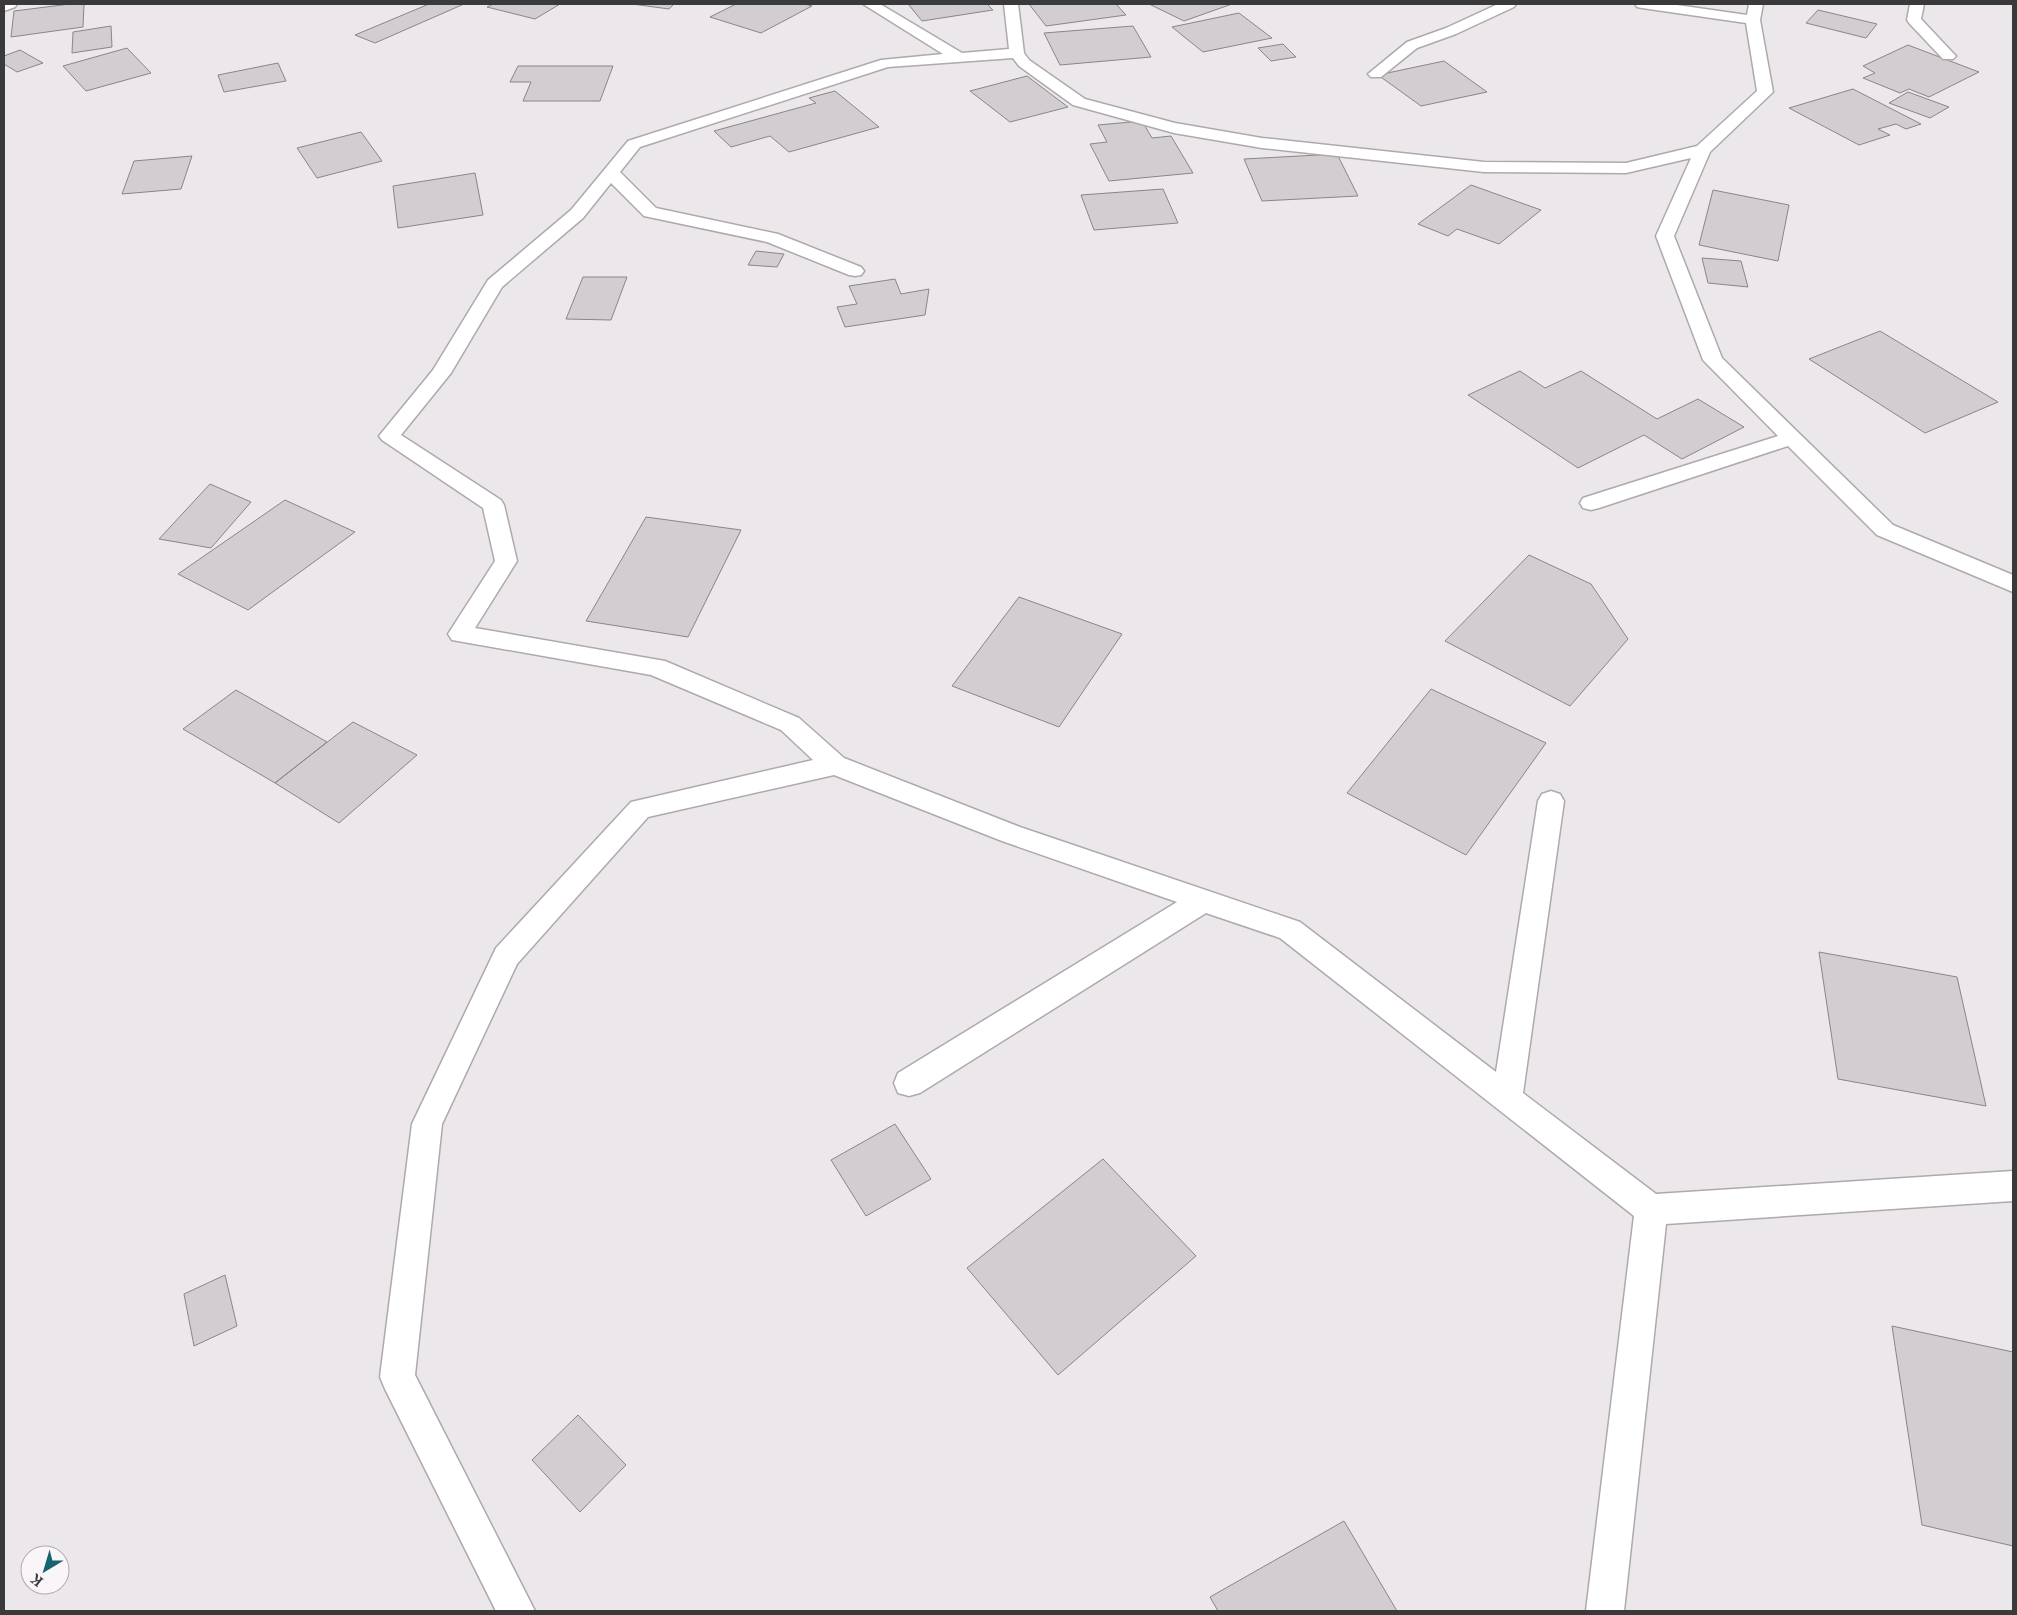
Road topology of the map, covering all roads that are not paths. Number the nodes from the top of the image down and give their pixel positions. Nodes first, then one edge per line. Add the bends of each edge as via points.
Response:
1 (10, 4) edge
2 (870, 4) edge
3 (1011, 4) edge
4 (1509, 4) edge
5 (1642, 4) edge
6 (1917, 4) edge
7 (4, 7) edge
8 (1755, 12) edge
9 (1017, 52) junction
10 (1948, 56) dead end
11 (959, 57) junction
12 (1376, 74) dead end
13 (1703, 150) junction
14 (611, 173) junction
15 (855, 271) dead end
16 (1792, 438) junction
17 (1590, 503) dead end
18 (2013, 584) edge
19 (835, 765) junction
20 (1551, 801) dead end
21 (1204, 900) junction
22 (908, 1083) dead end
23 (1507, 1098) junction
24 (2013, 1186) edge
25 (1651, 1210) junction
26 (516, 1611) edge
27 (1605, 1611) edge

1 - 7 lane
2 - 11 lane
3 - 9 lane
4 - 12 lane via 1412,45
5 - 8 lane
6 - 10 lane via 1914,20
8 - 13 lane via 1765,92
9 - 11 lane
9 - 13 lane via 1024,63 1079,102 1174,128 1262,143 1484,167 1626,168
11 - 14 lane via 886,62 634,144
13 - 16 lane via 1665,236 1713,360
14 - 15 lane via 650,212 772,238
14 - 19 lane via 577,214 495,284 442,373 389,436 493,505 506,561 460,634 656,667 790,724
16 - 17 lane
16 - 18 lane via 1885,530
19 - 21 lane via 1011,834
19 - 26 lane via 640,809 506,956 427,1124 397,1378
20 - 23 lane
21 - 22 lane
21 - 23 lane via 1290,930
23 - 25 lane
24 - 25 lane
25 - 27 lane

